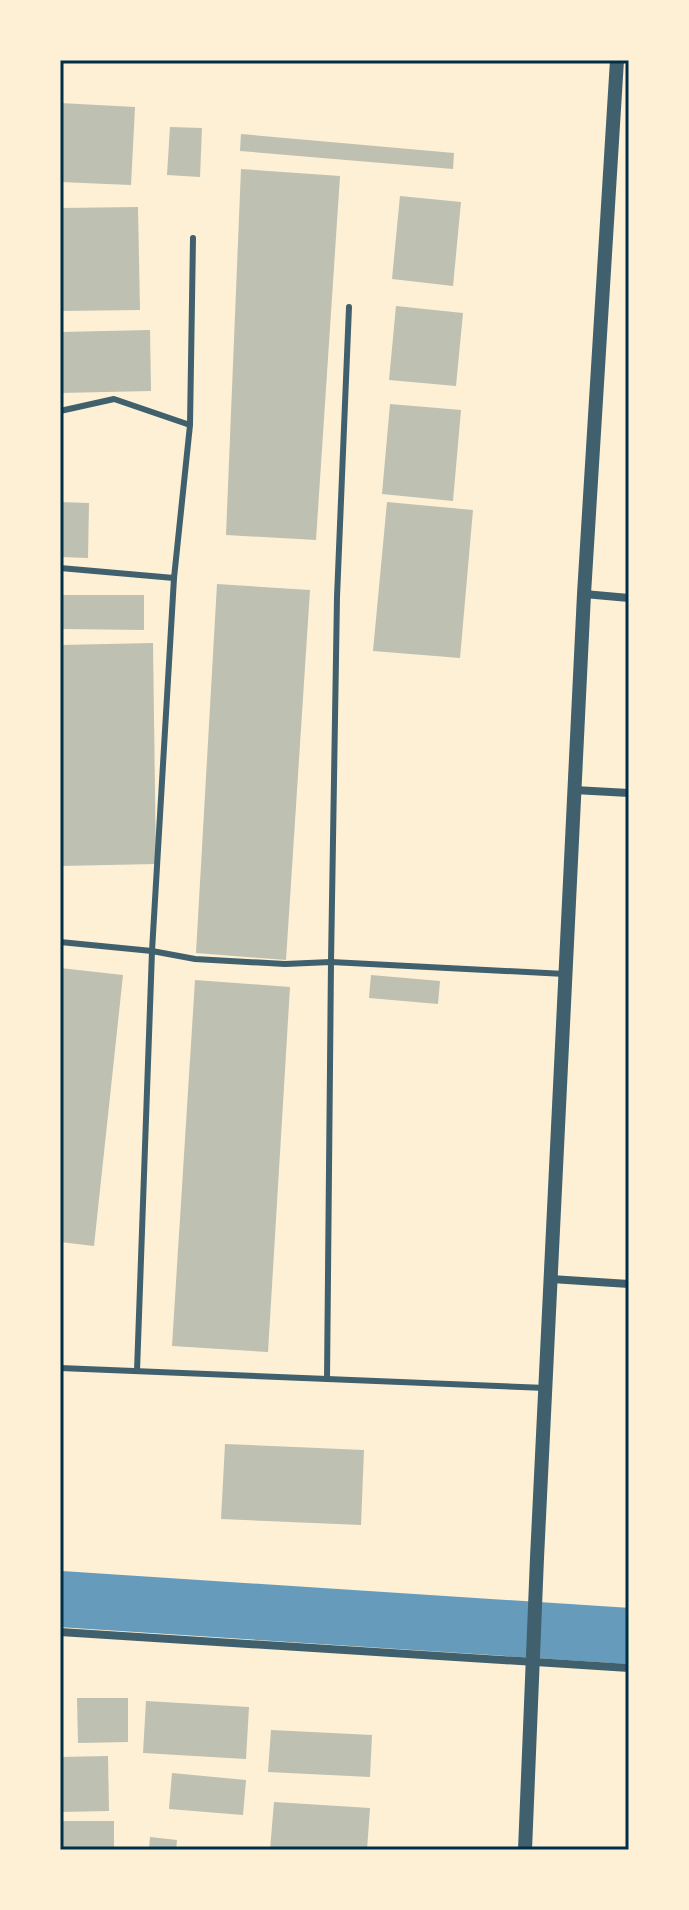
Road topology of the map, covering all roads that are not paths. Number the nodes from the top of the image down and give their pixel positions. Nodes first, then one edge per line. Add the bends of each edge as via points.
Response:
1 (617, 60) edge
2 (193, 238) dead end
3 (349, 307) dead end
4 (60, 411) edge
5 (190, 425) junction
6 (60, 568) edge
7 (174, 578) junction
8 (584, 594) junction
9 (629, 598) edge
10 (574, 790) junction
11 (629, 793) edge
12 (60, 942) edge
13 (152, 951) junction
14 (331, 962) junction
15 (565, 974) junction
16 (551, 1279) junction
17 (629, 1284) edge
18 (60, 1368) edge
19 (137, 1371) junction
20 (327, 1379) junction
21 (546, 1388) junction
22 (60, 1632) edge
23 (534, 1661) junction
24 (629, 1668) edge
25 (525, 1850) edge

1 - 8 street
2 - 5 lane
3 - 14 lane via 337,597
4 - 5 lane via 114,399
5 - 7 lane
6 - 7 lane
7 - 13 lane
8 - 9 street
8 - 10 street
10 - 11 street
10 - 15 street
12 - 13 lane
13 - 14 lane via 195,959
13 - 19 lane
14 - 15 lane
14 - 20 lane
15 - 16 street
16 - 17 street
16 - 21 street
18 - 19 lane
19 - 20 lane
20 - 21 lane
21 - 23 street
22 - 23 street
23 - 24 street
23 - 25 street

